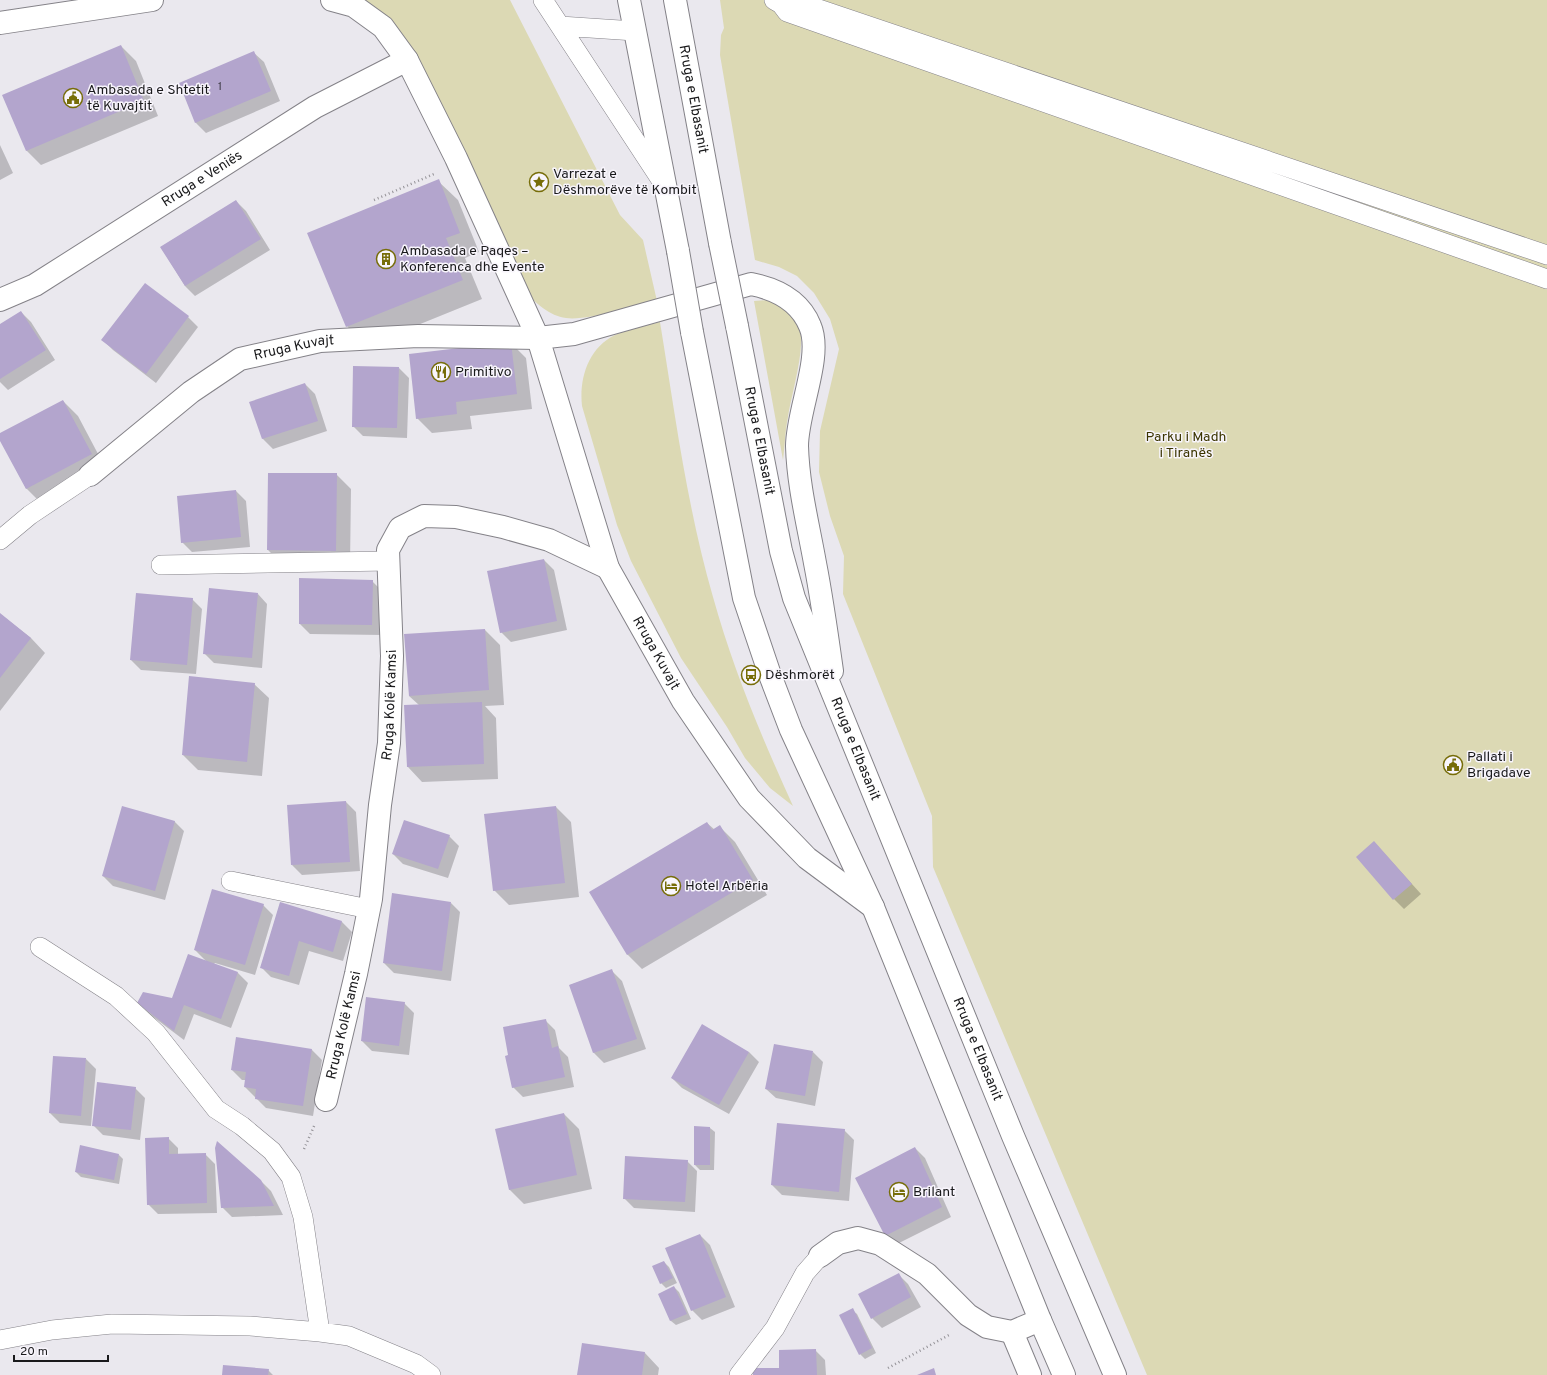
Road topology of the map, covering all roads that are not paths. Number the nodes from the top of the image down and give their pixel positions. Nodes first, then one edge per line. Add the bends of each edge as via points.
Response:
1 (152, 0) edge
2 (332, 0) edge
3 (543, 0) edge
4 (630, 0) edge
5 (675, 0) edge
6 (784, 1) edge
7 (0, 22) edge
8 (560, 26) junction
9 (635, 31) junction
10 (406, 60) junction
11 (664, 184) junction
12 (1547, 255) edge
13 (1547, 279) edge
14 (0, 300) edge
15 (538, 338) junction
16 (90, 475) joint
17 (0, 540) edge
18 (389, 561) junction
19 (161, 565) dead end
20 (608, 568) junction
21 (838, 706) junction
22 (231, 880) dead end
23 (873, 907) junction
24 (369, 909) junction
25 (40, 947) dead end
26 (326, 1100) road end
27 (820, 1256) joint
28 (1040, 1320) junction
29 (320, 1332) junction
30 (1012, 1332) junction
31 (0, 1340) edge
32 (431, 1375) edge
33 (739, 1375) edge
34 (1030, 1375) edge
35 (1064, 1375) edge
36 (1115, 1375) edge

1 - 7 main road
2 - 10 main road, Rruga Kuvajt via 354,6 384,27
3 - 8 lane
4 - 9 main road
5 - 21 main road, Rruga e Elbasanit, bridge via 781,551 794,598
6 - 12 lane
6 - 13 lane via 787,12
8 - 9 lane
8 - 11 lane
9 - 11 main road
10 - 14 main road, Rruga e Veniës via 315,107 35,285
10 - 15 main road, Rruga Kuvajt via 458,164
11 - 23 main road, bridge via 744,598 792,730
15 - 16 main road, Rruga Kuvajt via 418,336 320,341 240,359 190,392
15 - 20 main road, Rruga Kuvajt
15 - 21 main road via 574,334 751,284 770,288 803,312 811,327 814,350 797,445
16 - 17 lane via 30,515
18 - 19 lane
18 - 20 main road, Rruga Kolë Kamsi via 388,550 400,528 424,516 456,517 549,540
18 - 24 main road, Rruga Kolë Kamsi via 392,656 389,744
20 - 23 main road, Rruga Kuvajt via 682,701 749,798 807,858
21 - 36 main road, Rruga e Elbasanit via 1013,1136
22 - 24 lane
23 - 28 main road
24 - 26 main road, Rruga Kolë Kamsi
25 - 29 lane via 122,1001 156,1033 216,1109 272,1151 291,1177 303,1216
27 - 30 main road via 838,1243 858,1238 880,1244 927,1274 968,1315 987,1327
27 - 33 lane via 805,1273 774,1328
28 - 30 main road
28 - 35 main road
29 - 31 lane via 250,1326 112,1324 52,1330
29 - 32 lane via 349,1336 416,1364
30 - 34 main road

